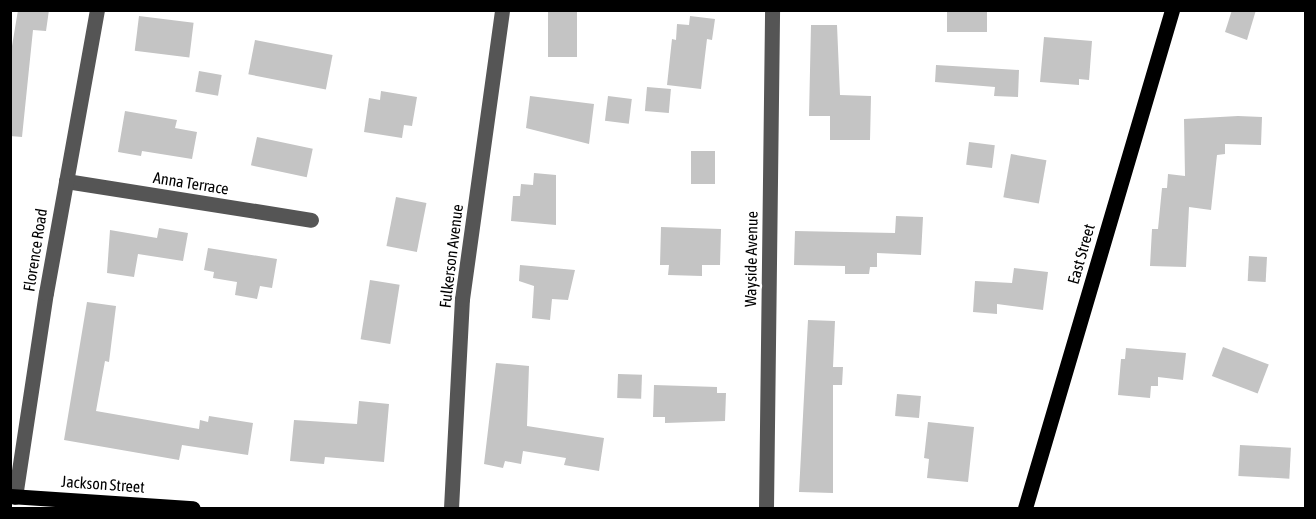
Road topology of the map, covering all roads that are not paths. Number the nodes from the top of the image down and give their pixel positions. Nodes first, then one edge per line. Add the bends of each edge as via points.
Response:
1 (97, 10) edge
2 (502, 10) edge
3 (772, 10) edge
4 (1172, 10) edge
5 (66, 181) junction
6 (310, 220) dead end
7 (13, 496) edge
8 (194, 508) edge
9 (451, 508) edge
10 (766, 508) edge
11 (1026, 508) edge

1 - 5 street, Florence Road
2 - 9 street, Fulkerson Avenue via 462,299
3 - 10 street, Wayside Avenue
4 - 11 main road, East Street
5 - 6 street, Anna Terrace
5 - 7 street, Florence Road
7 - 8 main road, Jackson Street

